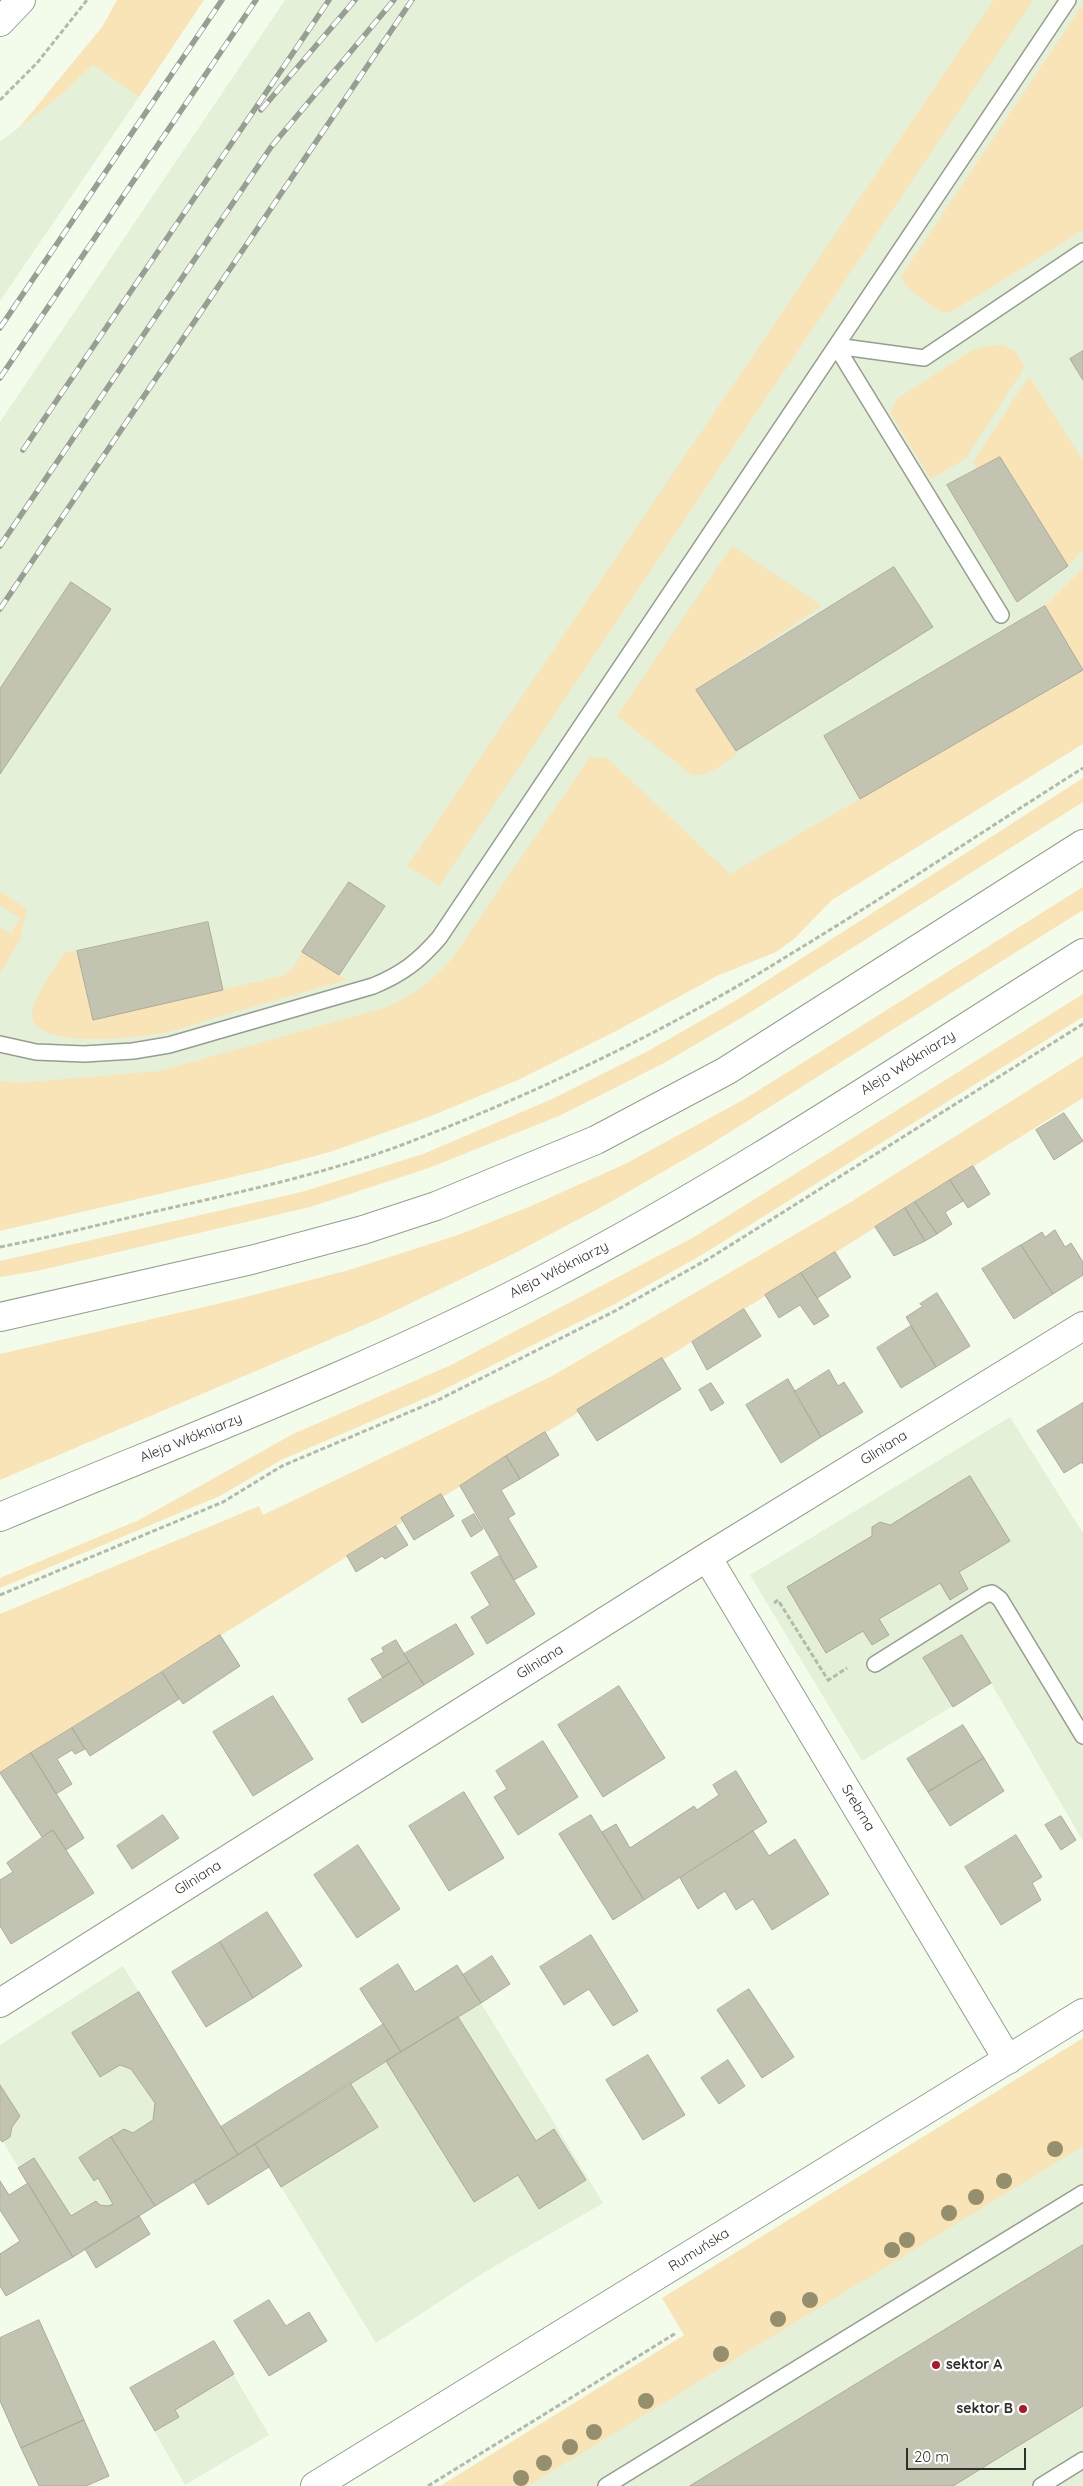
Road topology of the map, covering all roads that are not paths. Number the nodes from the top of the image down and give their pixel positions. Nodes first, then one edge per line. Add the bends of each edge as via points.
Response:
1 (21, 0) edge
2 (1068, 0) edge
3 (0, 22) edge
4 (1083, 252) edge
5 (836, 346) junction
6 (1001, 615) dead end
7 (1083, 844) edge
8 (1083, 953) edge
9 (0, 1044) edge
10 (0, 1317) edge
11 (1083, 1326) edge
12 (0, 1518) edge
13 (707, 1557) junction
14 (875, 1664) road end
15 (1083, 1736) edge
16 (0, 2003) edge
17 (1083, 2013) edge
18 (1008, 2060) junction
19 (1083, 2193) edge
20 (1083, 2460) edge
21 (315, 2486) edge
22 (606, 2486) edge
23 (1041, 2486) edge

1 - 3 street
2 - 5 lane
4 - 5 lane via 924,358
5 - 6 lane
5 - 9 lane via 439,938 418,961 397,976 373,986 169,1045 84,1054 36,1052
7 - 10 street via 726,1071 596,1140 436,1206 363,1230 251,1260
8 - 12 street, Aleja Włókniarzy via 777,1146 544,1279 321,1384
11 - 13 street, Gliniana
13 - 16 street, Gliniana
13 - 18 street, Srebrna
14 - 15 lane via 992,1593 1000,1600
17 - 18 street, Rumuńska
18 - 21 street, Rumuńska
19 - 22 lane
20 - 23 lane

